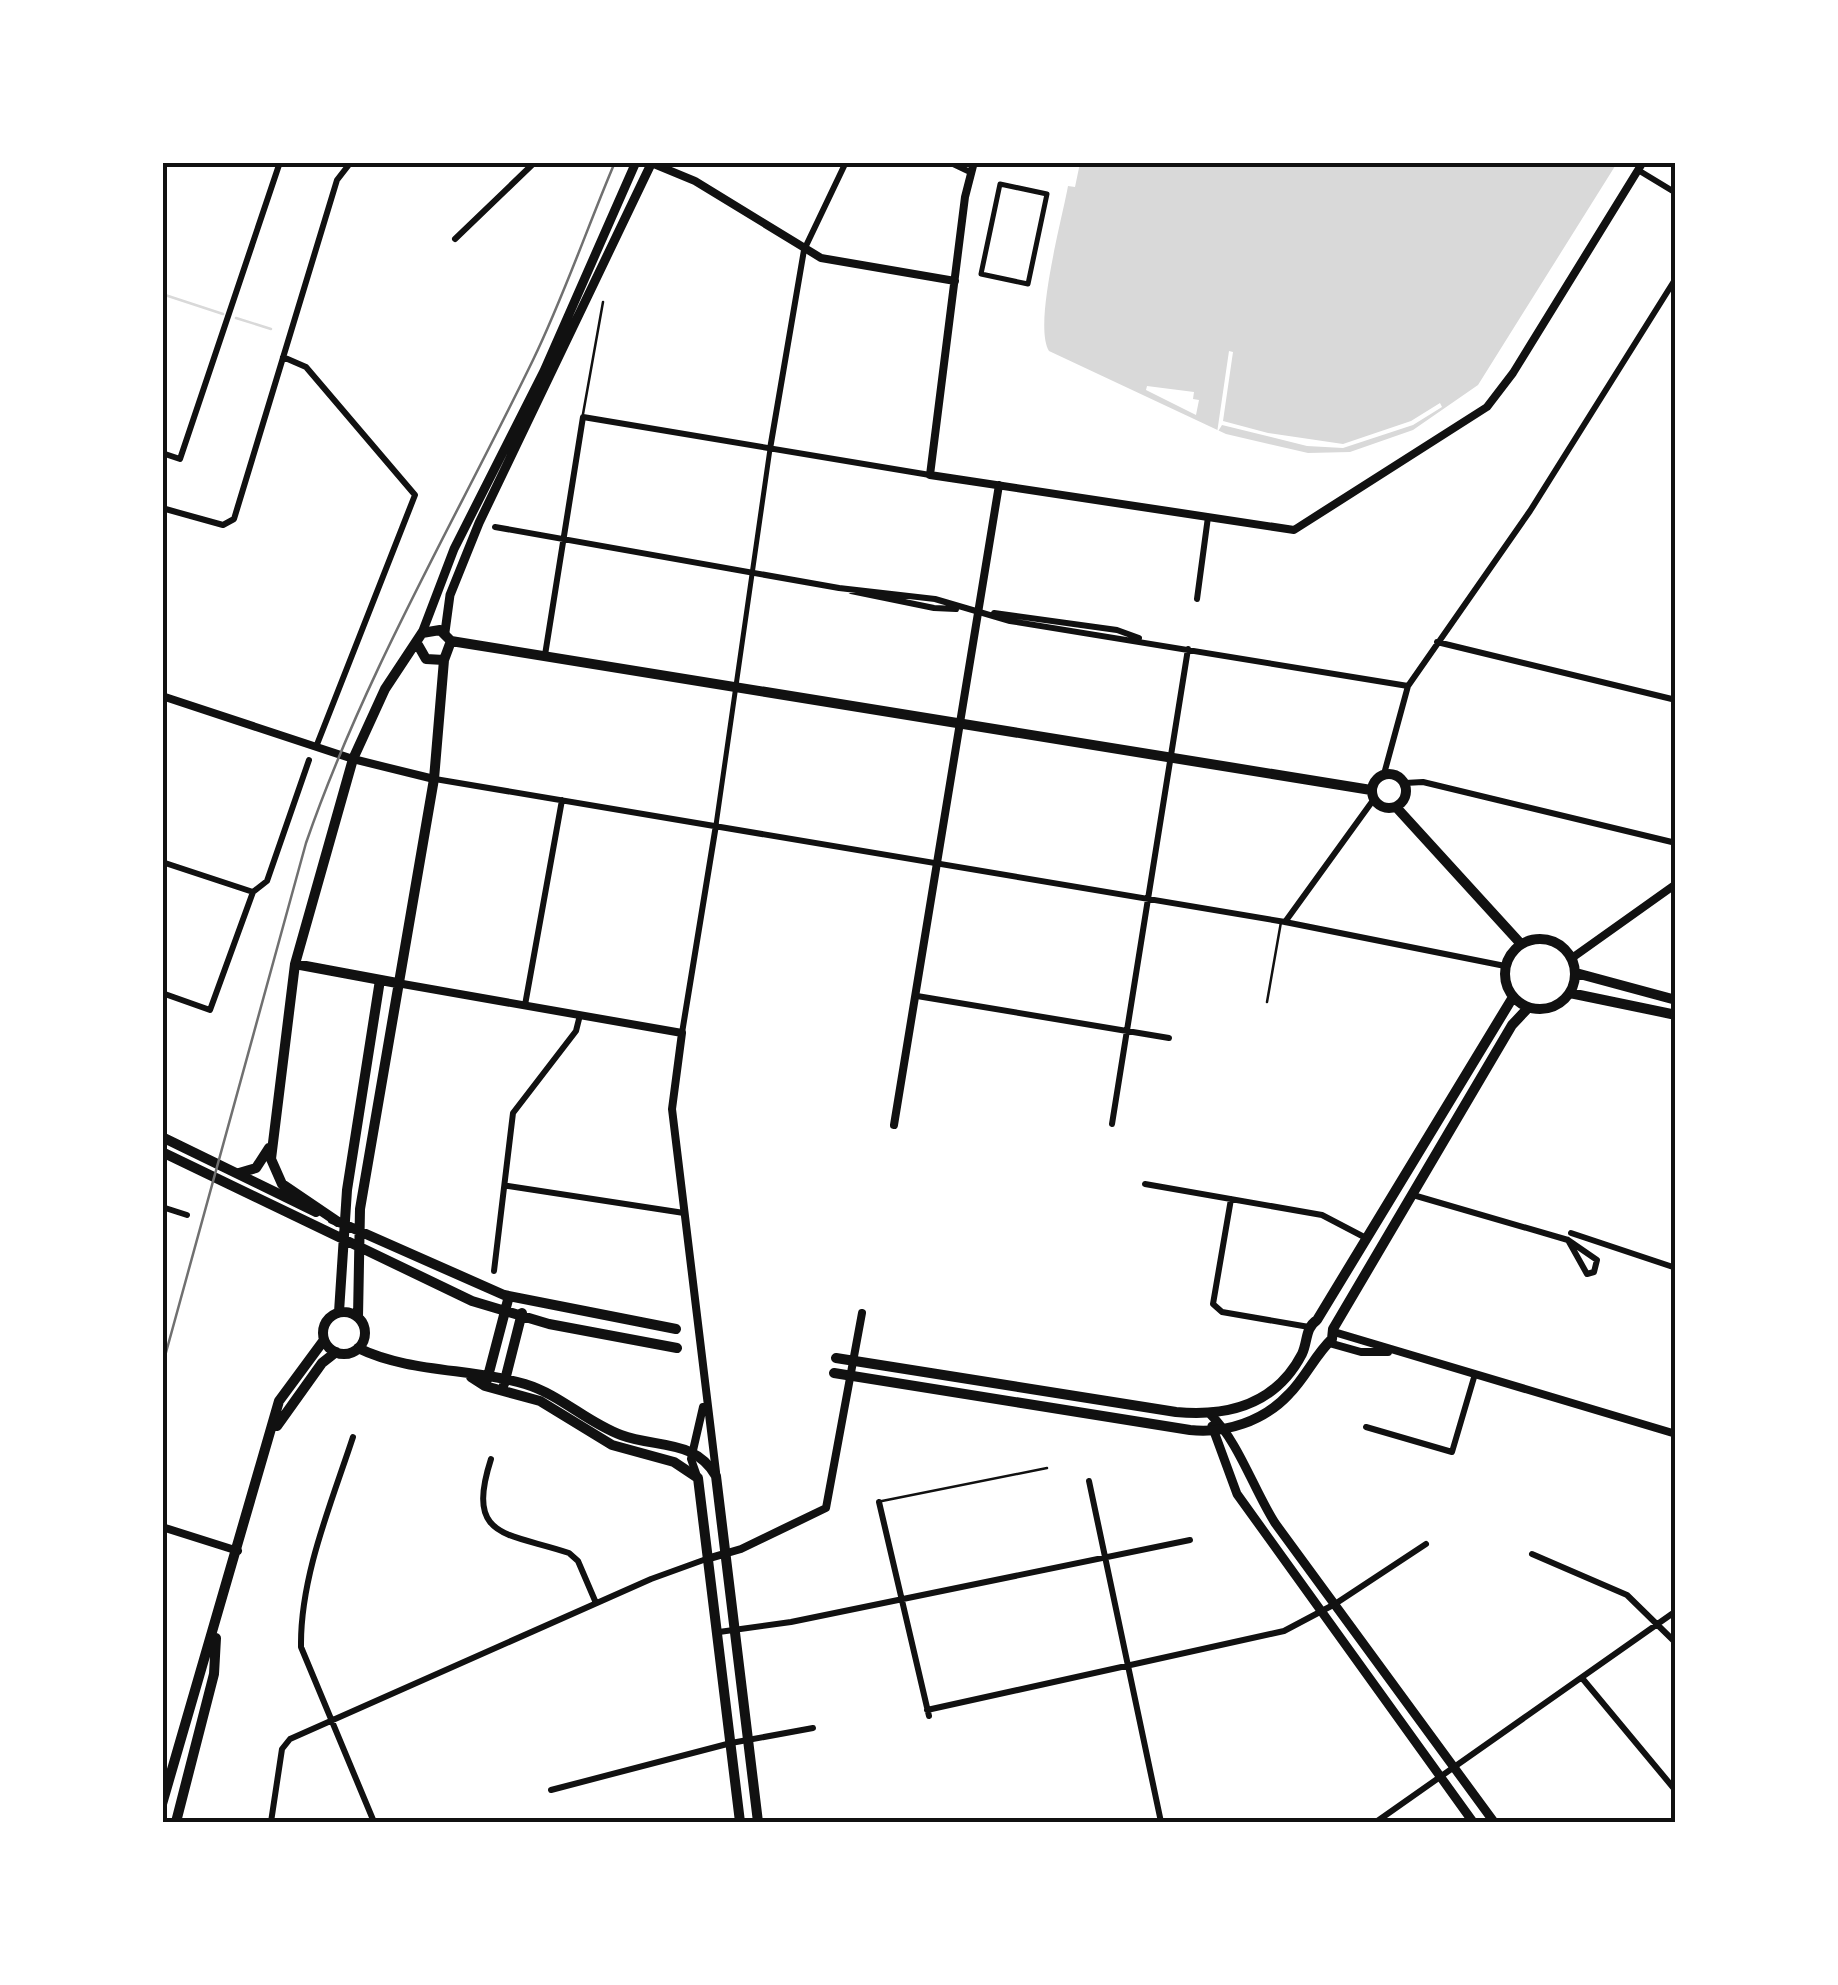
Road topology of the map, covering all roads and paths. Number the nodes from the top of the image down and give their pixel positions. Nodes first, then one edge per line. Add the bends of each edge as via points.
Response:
1 (280, 162) edge
2 (352, 162) edge
3 (512, 162) edge
4 (535, 162) edge
5 (636, 162) edge
6 (846, 162) edge
7 (949, 162) edge
8 (651, 163) edge
9 (1641, 166) edge
10 (972, 167) edge
11 (519, 173) junction
12 (1676, 193) edge
13 (1047, 194) joint
14 (455, 239) dead end
15 (804, 250) junction
16 (1676, 278) edge
17 (955, 281) junction
18 (602, 302) dead end
19 (283, 357) junction
20 (582, 417) junction
21 (770, 449) junction
22 (162, 452) edge
23 (930, 475) junction
24 (998, 485) junction
25 (166, 509) edge
26 (1208, 517) junction
27 (495, 527) dead end
28 (562, 540) junction
29 (752, 572) junction
30 (1197, 599) dead end
31 (978, 611) junction
32 (420, 639) junction
33 (1437, 642) junction
34 (447, 646) junction
35 (1188, 649) junction
36 (544, 657) junction
37 (1408, 686) junction
38 (736, 687) junction
39 (162, 696) edge
40 (1676, 700) edge
41 (960, 724) junction
42 (316, 747) junction
43 (1170, 758) junction
44 (354, 759) junction
45 (309, 760) dead end
46 (1384, 774) junction
47 (434, 779) junction
48 (1405, 783) junction
49 (1372, 795) junction
50 (562, 800) junction
51 (1396, 807) junction
52 (716, 826) junction
53 (1676, 843) edge
54 (162, 862) edge
55 (938, 862) junction
56 (1676, 884) edge
57 (253, 892) junction
58 (1148, 898) junction
59 (1283, 921) junction
60 (1520, 944) junction
61 (1572, 958) junction
62 (295, 964) junction
63 (1505, 966) junction
64 (1576, 973) junction
65 (380, 980) junction
66 (397, 983) junction
67 (162, 993) edge
68 (1570, 993) junction
69 (917, 996) junction
70 (1513, 997) junction
71 (1676, 1000) edge
72 (1267, 1002) dead end
73 (525, 1006) junction
74 (1528, 1008) junction
75 (1676, 1014) edge
76 (580, 1015) junction
77 (1127, 1031) junction
78 (682, 1034) junction
79 (1170, 1038) dead end
80 (1112, 1124) dead end
81 (894, 1125) dead end
82 (162, 1137) edge
83 (270, 1147) junction
84 (162, 1152) edge
85 (238, 1173) junction
86 (1144, 1184) dead end
87 (508, 1186) junction
88 (1412, 1195) junction
89 (1231, 1199) junction
90 (162, 1207) edge
91 (684, 1213) junction
92 (187, 1215) dead end
93 (338, 1222) junction
94 (1569, 1237) junction
95 (1367, 1239) junction
96 (1676, 1268) edge
97 (494, 1270) dead end
98 (509, 1296) junction
99 (526, 1301) junction
100 (339, 1312) junction
101 (862, 1312) dead end
102 (504, 1313) junction
103 (358, 1317) junction
104 (521, 1318) junction
105 (1312, 1328) junction
106 (676, 1329) dead end
107 (1330, 1337) junction
108 (324, 1340) junction
109 (358, 1348) junction
110 (677, 1348) dead end
111 (336, 1352) junction
112 (836, 1358) dead end
113 (852, 1360) junction
114 (834, 1374) dead end
115 (1475, 1374) junction
116 (850, 1376) junction
117 (487, 1380) junction
118 (504, 1384) junction
119 (704, 1403) junction
120 (1211, 1416) junction
121 (1366, 1427) dead end
122 (1227, 1430) junction
123 (1212, 1432) junction
124 (1676, 1434) edge
125 (353, 1437) dead end
126 (269, 1440) junction
127 (712, 1448) junction
128 (695, 1456) junction
129 (491, 1459) dead end
130 (674, 1462) junction
131 (1047, 1468) dead end
132 (716, 1476) junction
133 (698, 1478) junction
134 (1089, 1481) dead end
135 (879, 1502) joint
136 (162, 1527) edge
137 (1190, 1540) dead end
138 (1426, 1544) dead end
139 (238, 1551) junction
140 (726, 1554) junction
141 (1532, 1554) dead end
142 (710, 1558) junction
143 (1105, 1558) junction
144 (900, 1601) junction
145 (596, 1603) junction
146 (1336, 1604) junction
147 (1676, 1611) edge
148 (1320, 1613) junction
149 (1656, 1624) junction
150 (216, 1630) junction
151 (735, 1630) junction
152 (718, 1632) junction
153 (1676, 1643) edge
154 (1128, 1666) junction
155 (1582, 1678) junction
156 (333, 1720) junction
157 (814, 1728) dead end
158 (748, 1741) junction
159 (731, 1743) junction
160 (1455, 1768) junction
161 (1441, 1778) junction
162 (551, 1790) dead end
163 (1676, 1791) edge
164 (162, 1804) edge
165 (162, 1819) edge
166 (176, 1822) edge
167 (271, 1822) edge
168 (374, 1822) edge
169 (740, 1822) edge
170 (758, 1822) edge
171 (1161, 1822) edge
172 (1376, 1822) edge
173 (1473, 1822) edge
174 (1494, 1822) edge

1 - 22 street via 180,458
2 - 19 street via 337,180
3 - 11 street
4 - 11 street
5 - 32 main road via 544,371 454,550
6 - 15 street
7 - 10 street
8 - 15 street via 695,181
8 - 34 main road via 478,523 450,595
9 - 12 street
9 - 26 street via 1513,373 1476,416 1294,530
10 - 17 street
11 - 14 street
13 - 13 street via 1000,184 981,274 1028,284
15 - 17 street
15 - 21 street
16 - 33 street via 1540,496
17 - 23 street
18 - 20 lane
19 - 25 street via 234,519 223,525
19 - 42 street via 306,368 415,495
20 - 21 street
20 - 28 street
21 - 23 street
21 - 29 street
23 - 24 street
24 - 26 street
24 - 31 street
26 - 30 street
27 - 28 street
28 - 29 street
28 - 36 street
29 - 31 street
29 - 38 street
31 - 35 street
31 - 41 street
32 - 34 main road via 436,629
32 - 34 main road via 426,659
32 - 44 main road via 385,689
33 - 37 street
33 - 40 street
34 - 36 main road
34 - 47 main road
35 - 37 street
35 - 43 street
36 - 38 main road
37 - 46 street
38 - 41 main road
38 - 52 street
39 - 42 street
41 - 43 main road
41 - 55 street
42 - 44 street
43 - 49 main road
43 - 58 street
44 - 47 street
44 - 62 main road
45 - 57 street via 267,881
46 - 48 main road
46 - 49 main road
47 - 50 street
47 - 66 main road
48 - 51 main road via 1405,798
48 - 53 street via 1424,782
49 - 51 main road via 1383,807
49 - 59 street
50 - 52 street
50 - 73 street
51 - 60 main road
52 - 55 street
52 - 78 street
54 - 57 street
55 - 58 street
55 - 69 street
56 - 61 street
57 - 67 street via 210,1010
58 - 59 street
58 - 77 street
59 - 63 street
59 - 72 lane
60 - 61 main road via 1550,940
60 - 63 main road
61 - 64 main road
62 - 65 main road
62 - 83 main road
63 - 70 main road
64 - 68 main road
64 - 71 main road
65 - 66 main road
65 - 100 main road via 346,1202
66 - 73 street
66 - 103 main road via 360,1209
68 - 74 main road via 1554,1007
68 - 75 main road
69 - 77 street
69 - 81 street
70 - 74 main road
70 - 95 main road
73 - 76 street
74 - 88 main road
76 - 78 street
76 - 87 street via 576,1031 513,1113
77 - 79 street
77 - 80 street
78 - 91 street via 672,1109
82 - 85 main road
83 - 85 main road via 256,1168
83 - 93 main road via 282,1184
84 - 102 main road
85 - 93 main road
86 - 89 street
87 - 91 street
87 - 97 street
88 - 94 street
88 - 107 main road
89 - 95 street via 1322,1215
89 - 105 street via 1213,1304 1222,1312
90 - 92 street
91 - 119 street
93 - 98 main road
94 - 94 street via 1587,1274 1594,1272 1596,1260
94 - 96 street
95 - 105 main road
98 - 99 main road
98 - 102 main road
99 - 104 main road
99 - 106 main road
100 - 103 main road
100 - 108 main road via 324,1326
101 - 113 street
102 - 104 main road
102 - 117 main road
103 - 109 main road via 365,1329
104 - 110 main road
104 - 118 main road
105 - 107 main road
105 - 107 main road via 1327,1321
105 - 120 main road via 1282,1384
107 - 115 street via 1361,1352 1398,1352
107 - 122 main road via 1288,1396
108 - 111 main road
108 - 126 main road via 280,1400
109 - 111 main road
109 - 117 main road
111 - 126 main road
112 - 113 main road
113 - 116 street
113 - 120 main road
114 - 116 main road
115 - 121 street via 1452,1452
115 - 124 street
116 - 123 main road
116 - 140 street via 826,1508
117 - 118 main road
118 - 128 main road via 555,1394 622,1436
118 - 130 main road via 627,1452
119 - 127 street
119 - 128 street
120 - 122 main road
120 - 123 main road
122 - 123 main road
122 - 146 main road via 1250,1483
123 - 148 main road via 1237,1494
125 - 156 street via 301,1621 308,1672
126 - 139 main road
127 - 128 street
127 - 132 street
128 - 130 street
128 - 132 main road
128 - 133 street
129 - 145 street via 480,1504 485,1518 497,1530 569,1553
130 - 133 main road
131 - 135 lane
132 - 140 main road
133 - 142 main road
134 - 143 street
135 - 144 street
136 - 139 street
137 - 143 street
138 - 146 street
139 - 150 main road
140 - 142 street
140 - 151 main road
141 - 149 street via 1627,1595
142 - 145 street
142 - 152 main road
143 - 144 street
143 - 154 street
144 - 151 street
144 - 154 street via 928,1713
145 - 156 street
146 - 148 street
146 - 160 main road
147 - 149 street
148 - 154 street via 1284,1631
148 - 161 main road
149 - 153 street
149 - 155 street
150 - 164 main road
150 - 166 main road via 214,1674
151 - 152 street
151 - 158 main road
152 - 159 main road
154 - 171 street
155 - 160 street
155 - 163 street
156 - 167 street via 282,1749
156 - 168 street
157 - 158 street
158 - 159 street
158 - 170 main road
159 - 162 street
159 - 169 main road
160 - 161 street
160 - 174 main road
161 - 172 street
161 - 173 main road
165 - 166 street

